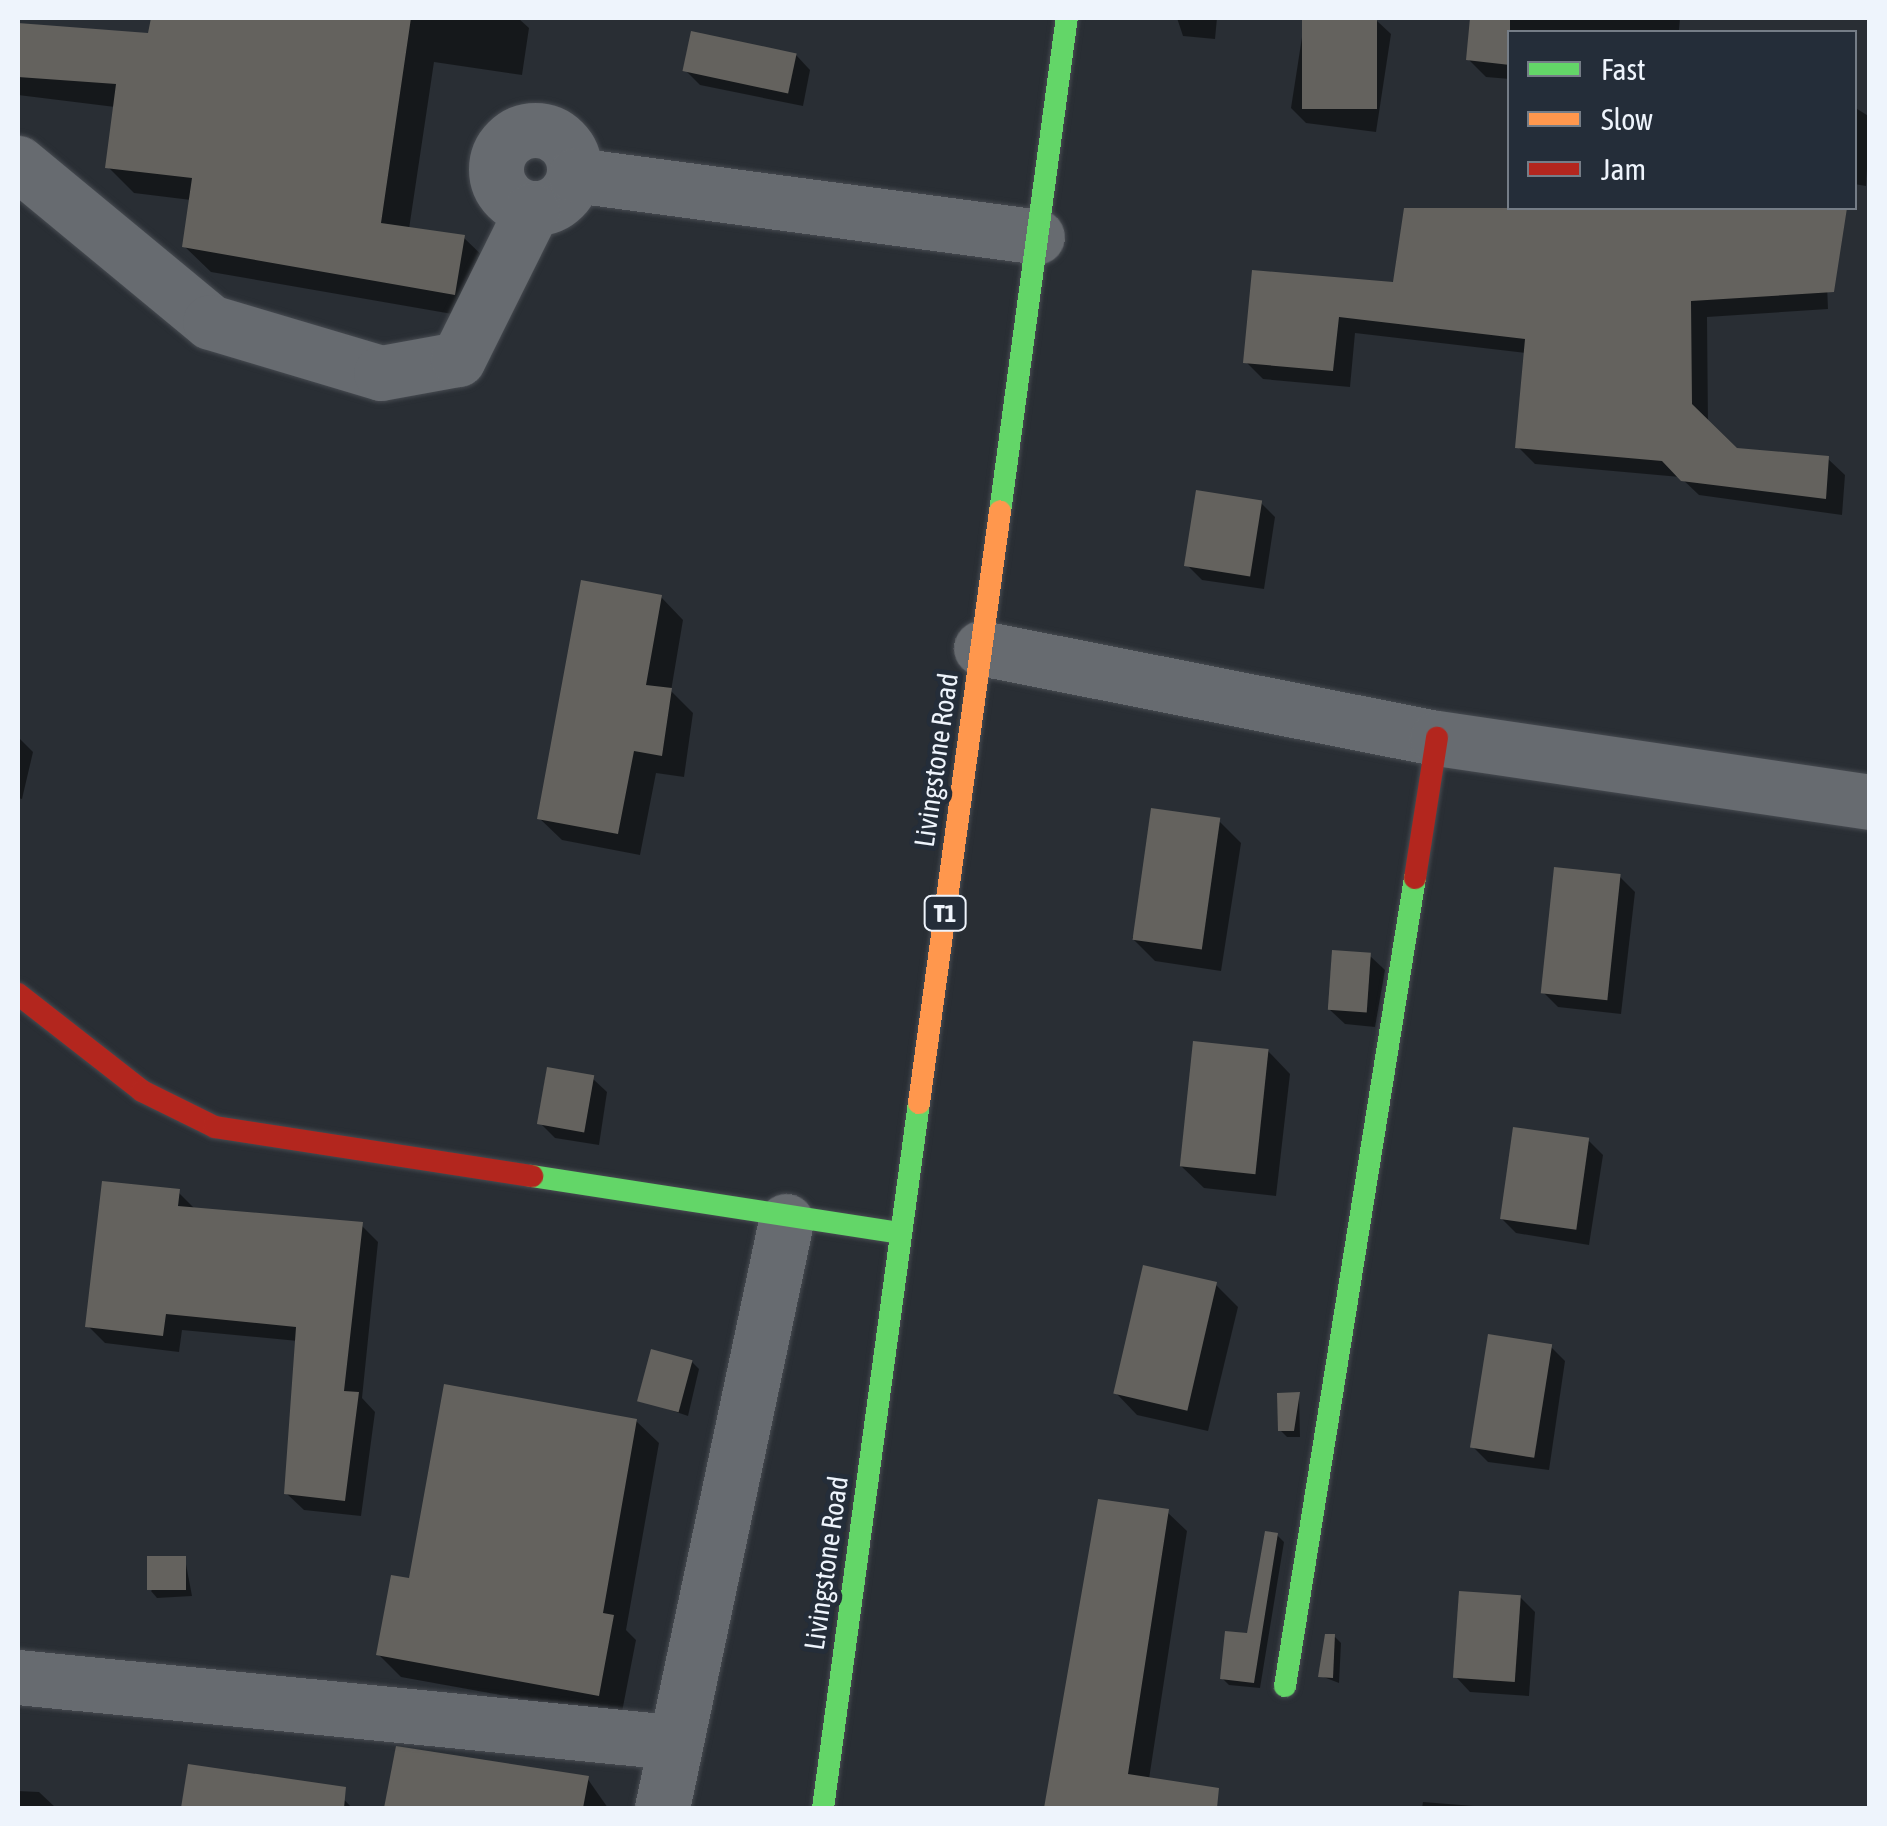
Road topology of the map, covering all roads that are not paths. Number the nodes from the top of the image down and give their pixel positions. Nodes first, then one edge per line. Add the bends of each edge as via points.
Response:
1 (1068, 18) edge
2 (18, 163) edge
3 (575, 175) junction
4 (532, 210) junction
5 (1038, 237) junction
6 (981, 648) junction
7 (1437, 738) junction
8 (1870, 802) edge
9 (18, 994) edge
10 (786, 1221) junction
11 (901, 1233) junction
12 (18, 1677) edge
13 (1286, 1686) dead end
14 (671, 1742) junction
15 (662, 1808) edge
16 (823, 1808) edge

1 - 5 main road, Livingstone Road / T1
2 - 4 street via 210,322 380,373 458,360
3 - 4 street via 561,201
3 - 4 street via 560,137 518,132 494,166 498,188
3 - 5 street
5 - 6 main road, Livingstone Road / T1
6 - 7 street
6 - 11 main road, Livingstone Road / T1
7 - 8 street
7 - 13 main road
9 - 10 main road via 142,1091 215,1127
10 - 11 main road
10 - 14 street
11 - 16 main road, Livingstone Road / T1
12 - 14 street
14 - 15 street

